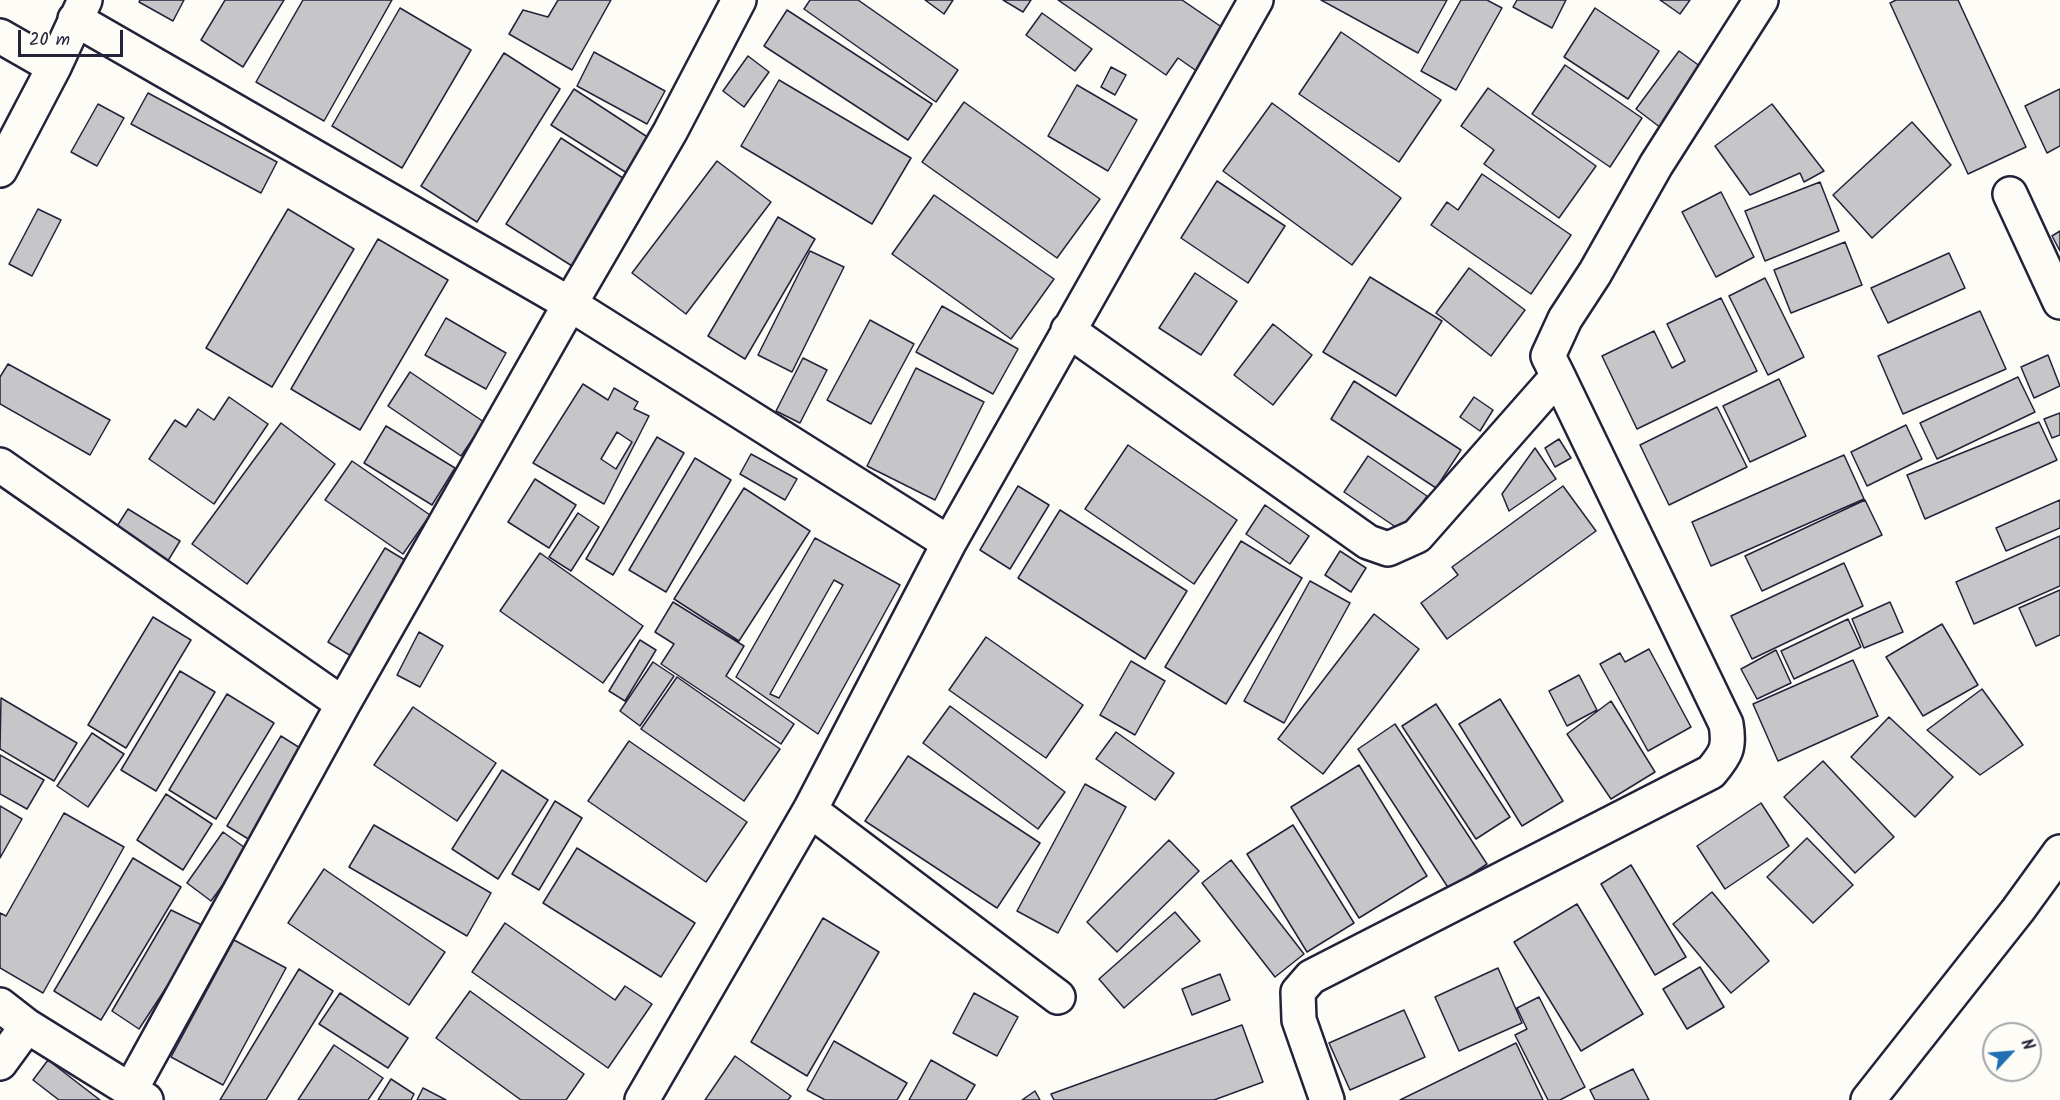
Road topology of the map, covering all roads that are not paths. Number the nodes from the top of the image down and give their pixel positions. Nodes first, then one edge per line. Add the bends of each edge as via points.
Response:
1 (739, 0) edge
2 (1256, 0) edge
3 (1761, 0) edge
4 (80, 10) edge
5 (0, 36) edge
6 (54, 67) junction
7 (0, 170) edge
8 (2010, 194) dead end
9 (2060, 302) edge
10 (570, 304) junction
11 (1068, 330) junction
12 (1558, 376) junction
13 (0, 465) edge
14 (950, 543) junction
15 (343, 704) junction
16 (810, 810) junction
17 (2060, 852) edge
18 (1058, 997) dead end
19 (0, 1005) edge
20 (27, 1026) junction
21 (0, 1063) edge
22 (138, 1095) edge
23 (642, 1100) edge
24 (1328, 1100) edge
25 (1868, 1100) edge

1 - 10 street via 670,132
2 - 11 street
3 - 12 street via 1656,165 1565,319 1548,356
4 - 6 street
4 - 10 street
5 - 6 street
6 - 7 street
8 - 9 street
10 - 14 street
10 - 15 street
11 - 12 street via 1368,542 1388,549 1417,536
11 - 14 street
12 - 24 street via 1726,724 1726,754 1711,772 1311,977 1298,992 1299,1020
13 - 15 street
14 - 16 street
15 - 22 street
16 - 18 street
16 - 23 street
17 - 25 street
19 - 20 street
20 - 21 street
20 - 22 street

